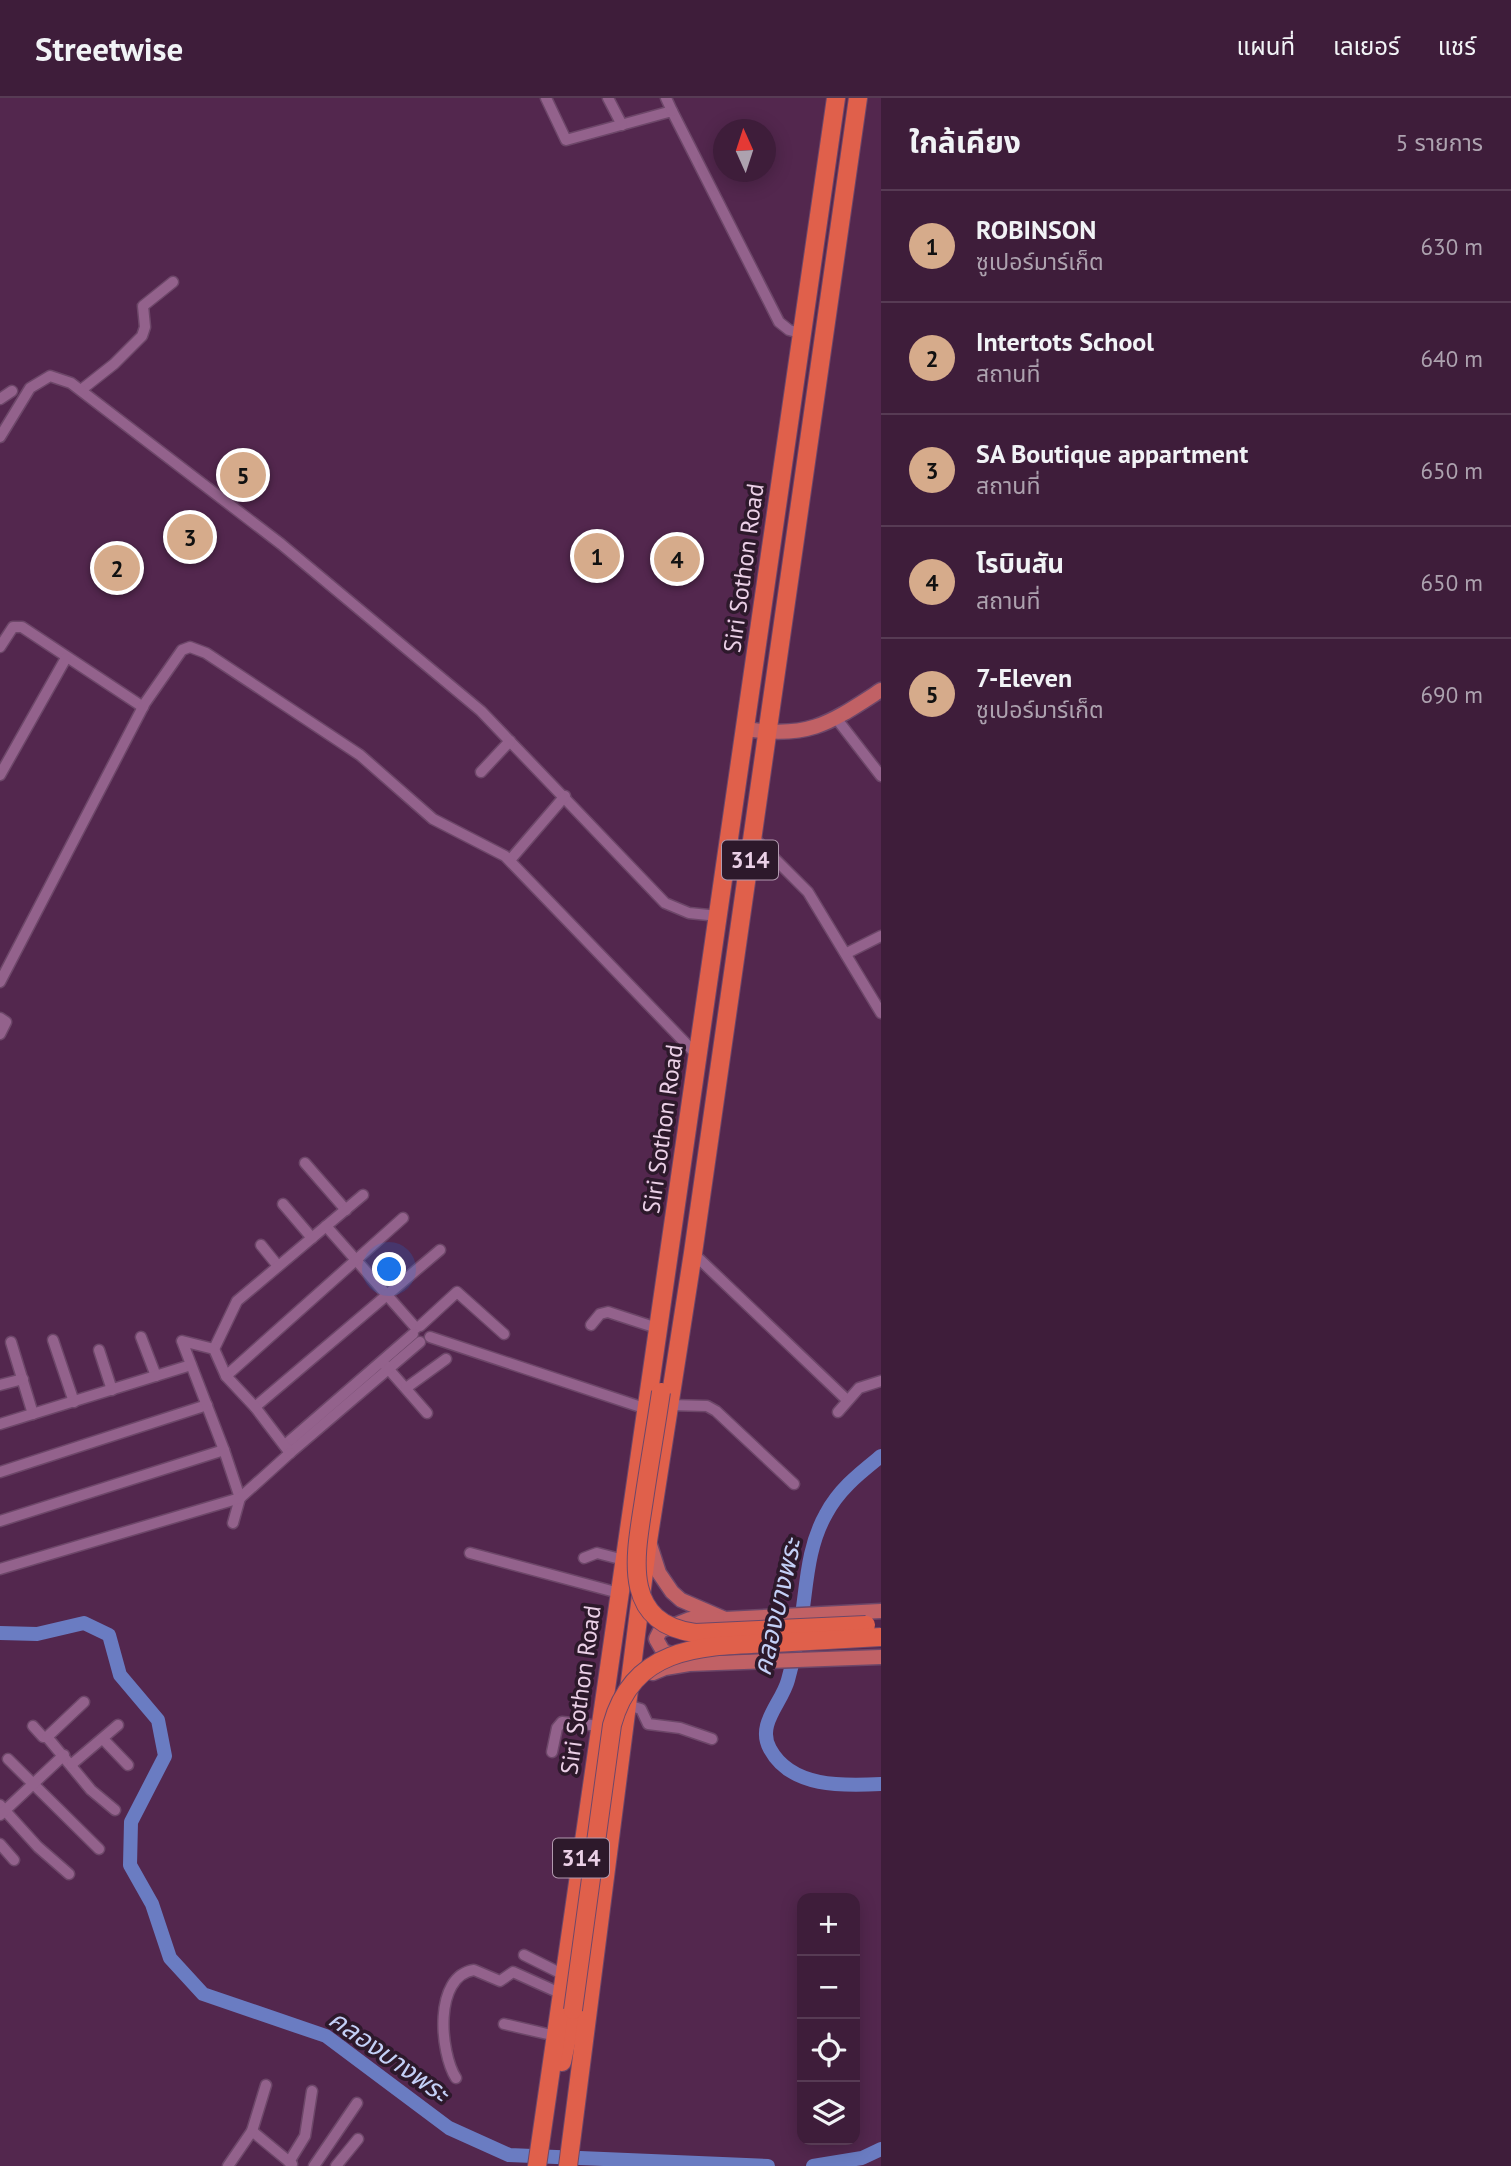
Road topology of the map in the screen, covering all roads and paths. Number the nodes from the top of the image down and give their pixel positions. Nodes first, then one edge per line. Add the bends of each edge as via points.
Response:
1 (546, 98) edge
2 (608, 98) edge
3 (666, 98) edge
4 (836, 98) edge
5 (858, 98) edge
6 (672, 111) junction
7 (622, 125) junction
8 (173, 282) dead end
9 (804, 334) junction
10 (81, 390) junction
11 (12, 391) dead end
12 (0, 399) edge
13 (0, 437) edge
14 (0, 647) edge
15 (66, 658) junction
16 (881, 690) edge
17 (143, 707) junction
18 (836, 718) junction
19 (746, 729) junction
20 (768, 733) junction
21 (510, 741) junction
22 (481, 772) dead end
23 (0, 775) edge
24 (881, 776) edge
25 (565, 796) junction
26 (753, 837) junction
27 (510, 860) junction
28 (719, 916) junction
29 (881, 936) edge
30 (847, 953) junction
31 (0, 982) edge
32 (880, 1010) edge
33 (0, 1018) edge
34 (0, 1034) edge
35 (698, 1056) junction
36 (686, 1142) junction
37 (305, 1163) dead end
38 (363, 1195) dead end
39 (284, 1204) dead end
40 (345, 1210) junction
41 (403, 1218) dead end
42 (326, 1226) junction
43 (312, 1238) junction
44 (261, 1245) dead end
45 (440, 1250) dead end
46 (693, 1253) junction
47 (355, 1259) junction
48 (278, 1266) junction
49 (387, 1294) junction
50 (591, 1325) dead end
51 (657, 1328) junction
52 (420, 1333) junction
53 (504, 1334) dead end
54 (141, 1337) dead end
55 (53, 1340) dead end
56 (11, 1342) dead end
57 (214, 1349) junction
58 (99, 1350) dead end
59 (446, 1359) dead end
60 (384, 1364) junction
61 (191, 1365) junction
62 (156, 1376) junction
63 (226, 1376) junction
64 (23, 1379) junction
65 (881, 1381) edge
66 (0, 1385) edge
67 (406, 1388) junction
68 (112, 1390) junction
69 (665, 1398) junction
70 (846, 1399) junction
71 (74, 1402) junction
72 (207, 1405) junction
73 (256, 1407) junction
74 (647, 1409) junction
75 (838, 1412) dead end
76 (427, 1413) dead end
77 (33, 1414) junction
78 (0, 1424) edge
79 (288, 1449) junction
80 (224, 1450) junction
81 (0, 1472) edge
82 (794, 1484) dead end
83 (240, 1498) junction
84 (0, 1521) edge
85 (233, 1523) dead end
86 (648, 1541) junction
87 (470, 1553) dead end
88 (584, 1558) dead end
89 (624, 1560) junction
90 (0, 1569) edge
91 (619, 1593) junction
92 (881, 1611) edge
93 (617, 1616) junction
94 (725, 1619) junction
95 (638, 1621) junction
96 (874, 1625) edge
97 (881, 1637) edge
98 (612, 1650) junction
99 (634, 1650) junction
100 (881, 1657) edge
101 (718, 1664) junction
102 (84, 1702) dead end
103 (627, 1702) junction
104 (33, 1726) dead end
105 (118, 1726) dead end
106 (600, 1726) junction
107 (47, 1737) junction
108 (103, 1739) junction
109 (712, 1740) dead end
110 (552, 1752) dead end
111 (8, 1759) dead end
112 (68, 1760) junction
113 (128, 1765) dead end
114 (33, 1785) junction
115 (2, 1810) edge
116 (115, 1810) dead end
117 (0, 1844) edge
118 (99, 1849) dead end
119 (14, 1860) dead end
120 (69, 1874) dead end
121 (524, 1955) dead end
122 (564, 1975) junction
123 (562, 1994) junction
124 (504, 2024) dead end
125 (556, 2036) junction
126 (456, 2078) dead end
127 (266, 2085) dead end
128 (312, 2091) dead end
129 (550, 2101) junction
130 (356, 2103) dead end
131 (252, 2131) junction
132 (358, 2139) dead end
133 (291, 2164) edge
134 (228, 2166) edge
135 (314, 2166) edge
136 (336, 2166) edge
137 (537, 2166) edge
138 (545, 2166) edge
139 (568, 2166) edge

1 - 7 street via 566,140
2 - 7 street
3 - 6 street
4 - 9 highway, Siri Sothon Road / 314
5 - 20 highway, Siri Sothon Road / 314
6 - 7 street
6 - 9 street via 779,322
8 - 10 street via 143,306 145,327 138,342
9 - 19 highway, Siri Sothon Road / 314
10 - 13 street via 57,377 44,377 30,388
10 - 21 street via 377,621
11 - 12 street
14 - 15 street via 13,627 22,627
15 - 17 street
15 - 23 street
16 - 18 main road
17 - 27 street via 182,650 190,647 206,653 360,755 433,820
17 - 31 street
18 - 20 main road via 801,732
18 - 24 street
19 - 20 main road
19 - 28 highway, Siri Sothon Road / 314
20 - 26 highway, Siri Sothon Road / 314
21 - 22 street
21 - 25 street
25 - 27 street
25 - 28 street via 665,903 689,913
26 - 30 street via 808,892
26 - 46 highway, Siri Sothon Road / 314
27 - 35 street
28 - 35 highway, Siri Sothon Road / 314
29 - 30 street
30 - 32 street
33 - 34 street via 6,1022
35 - 36 highway, Siri Sothon Road / 314
36 - 51 highway, Siri Sothon Road / 314
36 - 69 highway via 680,1259
37 - 40 street
38 - 40 street
39 - 43 street
40 - 42 street
41 - 47 street
42 - 43 street
42 - 47 street
43 - 48 street
44 - 48 street
45 - 49 street
46 - 69 highway, Siri Sothon Road / 314
46 - 70 street
47 - 49 street
47 - 63 street
48 - 57 street via 237,1301
49 - 52 street
49 - 73 street
50 - 51 street via 608,1312
51 - 74 highway, Siri Sothon Road / 314
52 - 53 street via 457,1292
52 - 60 street
52 - 74 street
54 - 62 street
55 - 71 street
56 - 64 street
57 - 61 street via 182,1341
57 - 63 street
58 - 68 street
59 - 67 street
60 - 67 street
60 - 79 street
61 - 62 street
61 - 72 street
62 - 68 street
63 - 73 street
64 - 66 street
64 - 77 street
65 - 70 street via 859,1388
67 - 76 street
68 - 71 street
69 - 82 street via 716,1411
69 - 86 highway, Siri Sothon Road / 314
69 - 96 highway, bridge via 636,1561 641,1594 654,1615 675,1629 695,1633
70 - 75 street
71 - 77 street
72 - 80 street
72 - 81 street
73 - 79 street
74 - 89 highway, Siri Sothon Road / 314
77 - 78 street
79 - 83 street
80 - 83 street
80 - 84 street
83 - 85 street
83 - 90 street
86 - 94 main road via 659,1573 672,1592
86 - 95 highway, Siri Sothon Road / 314
87 - 91 street
88 - 89 street via 597,1553
89 - 91 highway, Siri Sothon Road / 314
91 - 93 highway, Siri Sothon Road / 314
92 - 94 main road
93 - 95 highway via 627,1625
93 - 98 highway, Siri Sothon Road / 314
94 - 101 main road via 675,1623 660,1631 656,1639 670,1654
95 - 99 highway, Siri Sothon Road / 314
97 - 129 highway, bridge via 695,1647 662,1660 631,1685 617,1707 610,1735 573,2010
98 - 99 highway via 622,1644
98 - 106 highway, Siri Sothon Road / 314
99 - 103 highway, Siri Sothon Road / 314
100 - 101 main road
101 - 103 main road via 665,1668 641,1683
102 - 107 street
103 - 109 street via 641,1709 648,1724 680,1728
103 - 139 highway, Siri Sothon Road / 314
104 - 107 street
105 - 108 street
106 - 110 street via 562,1722 556,1728
106 - 122 highway, Siri Sothon Road / 314
107 - 112 street
108 - 112 street
108 - 113 street
111 - 114 street
112 - 114 street
112 - 116 street via 91,1790
114 - 115 street
114 - 118 street
115 - 120 street
117 - 119 street
121 - 122 street
122 - 123 highway, Siri Sothon Road / 314
123 - 125 highway, Siri Sothon Road / 314
123 - 126 street via 513,1972 500,1981 474,1970 461,1976 443,2014 445,2056
124 - 125 street
125 - 129 highway, Siri Sothon Road / 314
127 - 131 street
128 - 133 street via 305,2136
129 - 137 highway, Siri Sothon Road / 314
129 - 138 highway
130 - 135 street
131 - 133 street
131 - 134 street
132 - 136 street

